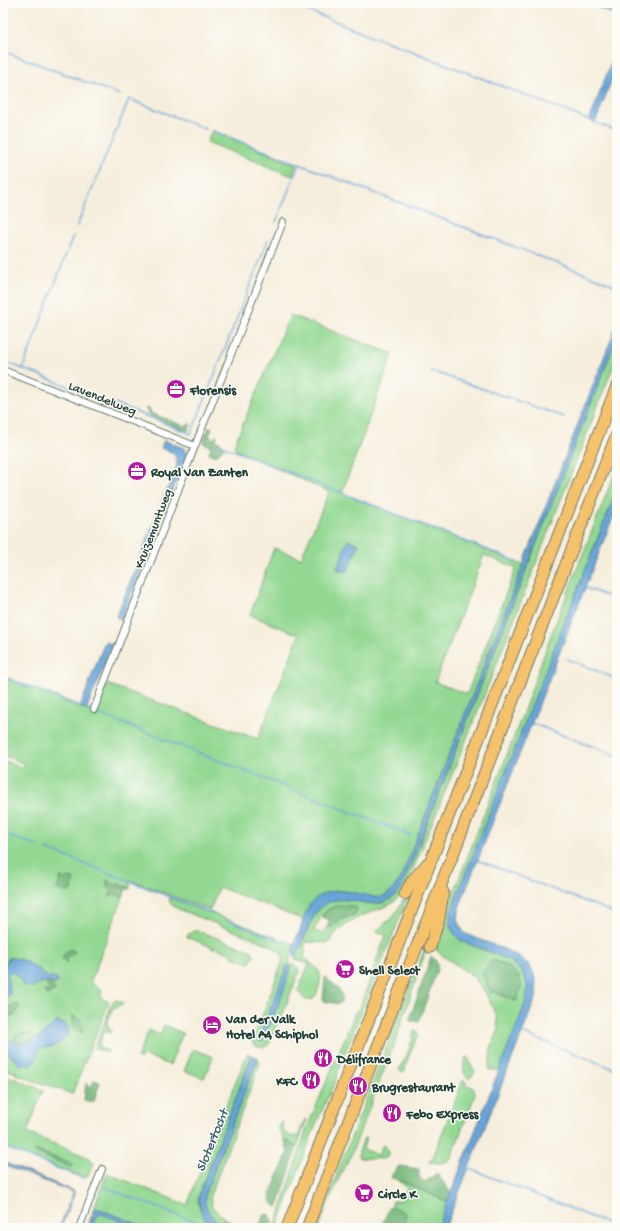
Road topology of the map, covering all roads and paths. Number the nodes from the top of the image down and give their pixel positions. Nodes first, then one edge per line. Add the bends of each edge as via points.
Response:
1 (283, 222) dead end
2 (3, 370) edge
3 (617, 386) edge
4 (617, 434) edge
5 (195, 446) junction
6 (94, 709) dead end
7 (434, 856) junction
8 (445, 874) junction
9 (405, 894) dead end
10 (430, 947) dead end
11 (102, 1169) dead end
12 (79, 1228) edge
13 (288, 1228) edge
14 (307, 1228) edge

1 - 5 street, Kruizemuntweg
2 - 5 street, Lavendelweg
3 - 7 highway
4 - 8 highway
5 - 6 street, Kruizemuntweg
7 - 9 highway via 412,881
7 - 13 highway
8 - 10 highway via 439,918
8 - 14 highway
11 - 12 street

